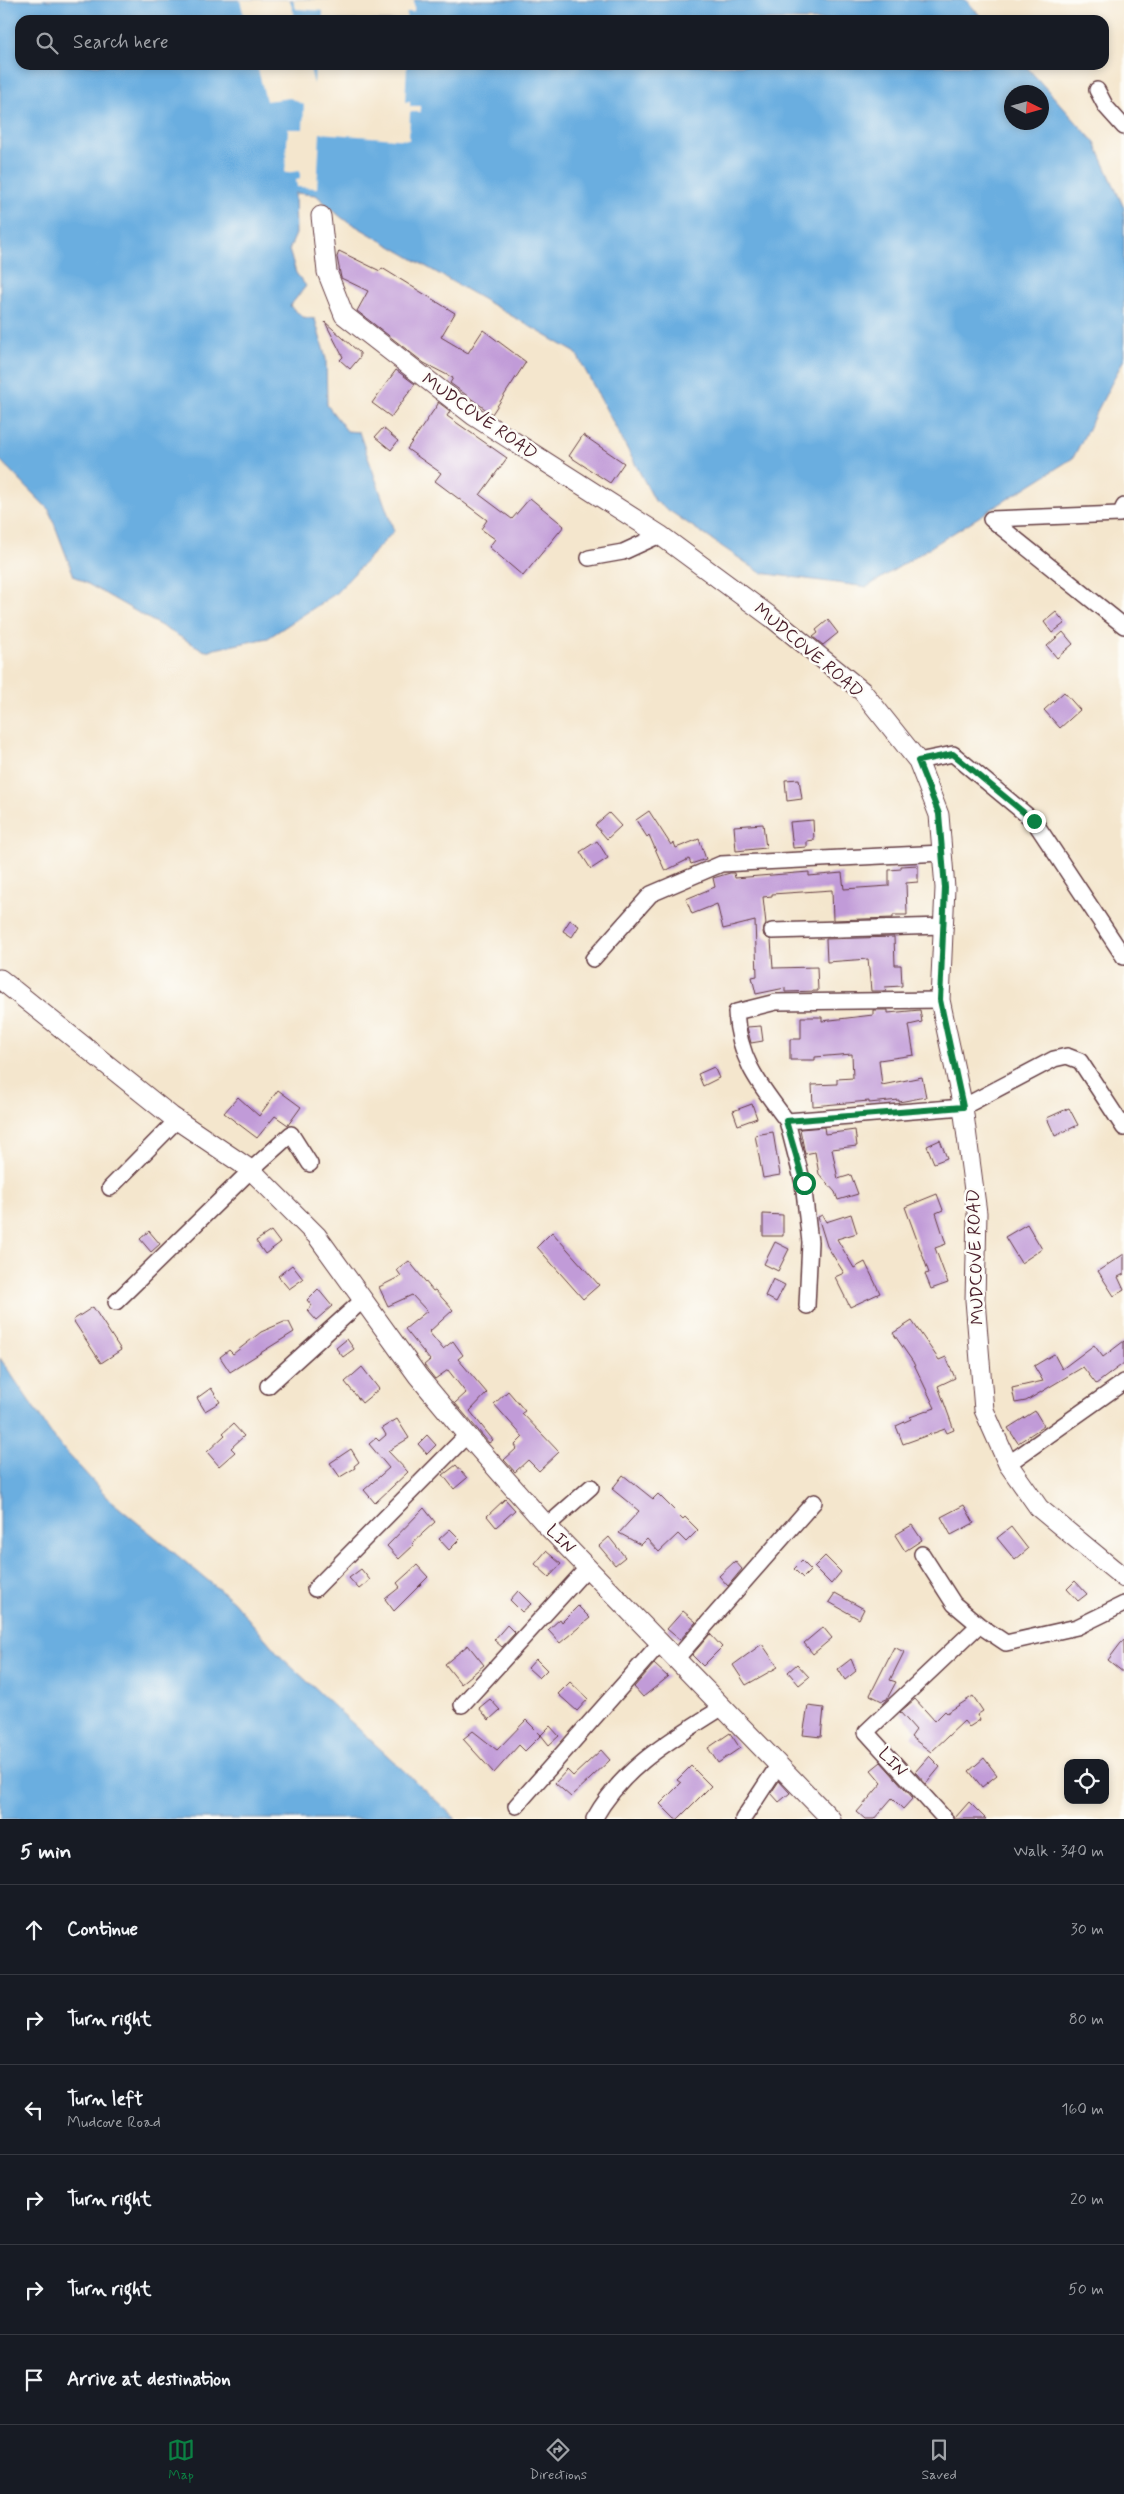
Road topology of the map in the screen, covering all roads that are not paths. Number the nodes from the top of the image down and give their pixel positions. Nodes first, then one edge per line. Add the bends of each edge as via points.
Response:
1 (1097, 90) dead end
2 (1124, 127) edge
3 (320, 216) dead end
4 (1124, 506) edge
5 (660, 535) junction
6 (589, 558) dead end
7 (1124, 626) edge
8 (918, 761) junction
9 (942, 853) junction
10 (944, 926) junction
11 (772, 931) dead end
12 (1124, 957) edge
13 (593, 959) dead end
14 (0, 979) edge
15 (940, 1000) junction
16 (963, 1107) junction
17 (177, 1120) junction
18 (786, 1121) junction
19 (1124, 1128) edge
20 (310, 1164) dead end
21 (251, 1170) junction
22 (110, 1188) dead end
23 (364, 1299) junction
24 (116, 1302) dead end
25 (807, 1306) dead end
26 (1124, 1382) edge
27 (268, 1386) dead end
28 (467, 1435) junction
29 (1008, 1464) junction
30 (591, 1487) dead end
31 (814, 1502) dead end
32 (547, 1526) junction
33 (922, 1554) dead end
34 (588, 1567) junction
35 (1124, 1578) edge
36 (315, 1589) dead end
37 (1124, 1604) edge
38 (979, 1625) junction
39 (661, 1642) junction
40 (676, 1658) junction
41 (462, 1705) dead end
42 (723, 1707) junction
43 (779, 1764) junction
44 (516, 1806) dead end
45 (594, 1819) edge
46 (743, 1819) edge
47 (831, 1819) edge
48 (945, 1819) edge

1 - 2 street via 1106,107
3 - 5 street, MUDCOVE ROAD via 327,272 344,315 474,416
4 - 7 street via 1120,514 991,519
5 - 6 street via 623,552
5 - 8 street, MUDCOVE ROAD via 771,617 862,691
8 - 9 street, MUDCOVE ROAD via 939,814
8 - 12 street via 953,754 1034,821
9 - 10 street, MUDCOVE ROAD
9 - 13 street via 721,864 651,894
10 - 11 street
10 - 15 street, MUDCOVE ROAD
14 - 17 street, LIN
15 - 16 street, MUDCOVE ROAD
15 - 18 street via 776,1002 736,1012 738,1036 749,1065
16 - 18 street
16 - 19 street via 1054,1059 1067,1056 1080,1061
16 - 29 street, MUDCOVE ROAD via 977,1213 976,1300 984,1410
17 - 21 street, LIN
17 - 22 street
18 - 25 street via 804,1183 809,1232
20 - 21 street via 291,1134
21 - 23 street, LIN via 317,1236
21 - 24 street
23 - 27 street
23 - 28 street, LIN via 418,1376
26 - 29 street
28 - 32 street, LIN
28 - 36 street
29 - 35 street, MUDCOVE ROAD via 1039,1508
30 - 32 street
31 - 40 street
32 - 34 street, LIN
33 - 38 street via 954,1604
34 - 39 street, LIN
34 - 41 street
37 - 38 street via 1077,1627 1006,1642
38 - 48 street, LIN via 866,1732
39 - 40 street, LIN
39 - 44 street
40 - 42 street, LIN
42 - 43 street, LIN
42 - 45 street via 648,1756 607,1796
43 - 46 street
43 - 47 street, LIN

